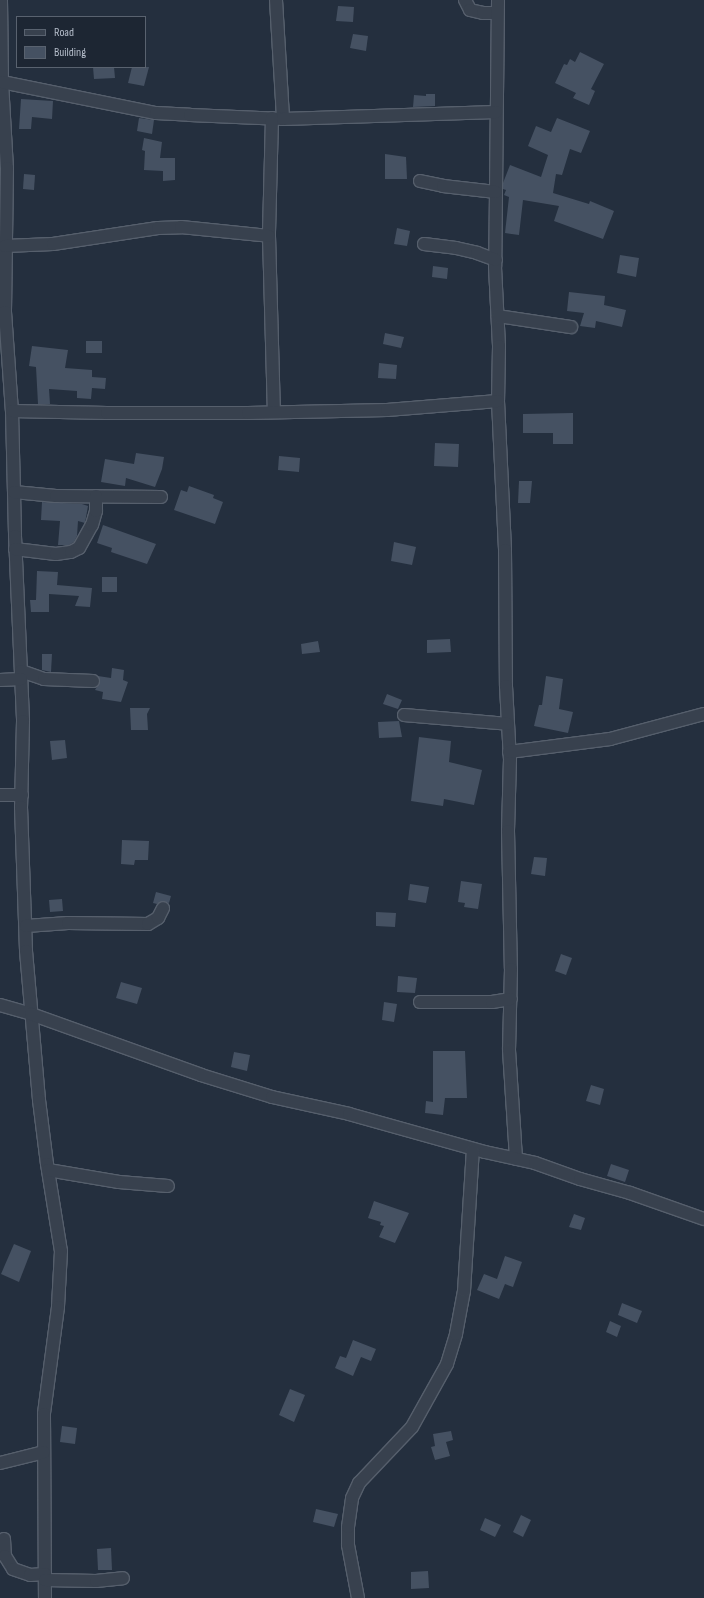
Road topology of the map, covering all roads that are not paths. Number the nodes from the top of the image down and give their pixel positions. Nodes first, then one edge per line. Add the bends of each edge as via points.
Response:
1 (1, 0) edge
2 (276, 0) edge
3 (464, 0) edge
4 (498, 0) edge
5 (498, 13) junction
6 (2, 82) junction
7 (496, 112) junction
8 (277, 119) junction
9 (420, 181) dead end
10 (496, 192) junction
11 (269, 236) junction
12 (424, 244) dead end
13 (5, 246) junction
14 (496, 260) junction
15 (498, 316) junction
16 (571, 326) dead end
17 (498, 400) junction
18 (12, 411) junction
19 (274, 411) junction
20 (14, 492) junction
21 (96, 496) junction
22 (161, 496) dead end
23 (16, 549) junction
24 (21, 675) junction
25 (0, 680) edge
26 (93, 681) dead end
27 (704, 714) edge
28 (404, 715) dead end
29 (508, 724) junction
30 (509, 752) junction
31 (0, 795) edge
32 (22, 795) junction
33 (163, 908) dead end
34 (26, 926) junction
35 (511, 998) junction
36 (420, 1002) dead end
37 (0, 1005) edge
38 (31, 1014) junction
39 (473, 1149) junction
40 (516, 1159) junction
41 (48, 1170) junction
42 (168, 1186) dead end
43 (704, 1219) edge
44 (44, 1452) junction
45 (0, 1463) edge
46 (4, 1539) dead end
47 (45, 1577) junction
48 (123, 1578) dead end
49 (45, 1598) edge
50 (358, 1598) edge

1 - 6 street
2 - 8 street
3 - 5 street via 470,10
4 - 5 street
5 - 7 street
6 - 8 street via 156,113
6 - 13 street via 7,168
7 - 8 street
7 - 10 street
8 - 11 street
9 - 10 street
10 - 14 street
11 - 13 street via 181,227 130,231 53,244
11 - 19 street
12 - 14 street via 462,250
13 - 18 street via 5,312
14 - 15 street
15 - 16 street
15 - 17 street
17 - 19 street via 387,410
17 - 29 street via 505,550
18 - 19 street
18 - 20 street
20 - 21 street
20 - 23 street
21 - 22 street
21 - 23 street via 92,525 80,548 56,554
23 - 24 street
24 - 25 street
24 - 26 street via 44,679
24 - 32 street
27 - 30 street via 610,740
28 - 29 street
29 - 30 street
30 - 35 street
31 - 32 street
32 - 34 street
33 - 34 street via 158,918 148,924 68,923
34 - 38 street
35 - 36 street via 492,1002
35 - 40 street via 509,1050
37 - 38 street
38 - 39 street via 201,1075 272,1097 349,1114
38 - 41 street
39 - 40 street
39 - 50 street via 464,1291 448,1364 412,1427 359,1483 352,1498 348,1545
40 - 43 street via 630,1193
41 - 42 street via 119,1182
41 - 44 street via 61,1251 58,1307 44,1414
44 - 45 street
44 - 47 street
46 - 47 street via 5,1556 12,1569
47 - 48 street via 96,1581
47 - 49 street

